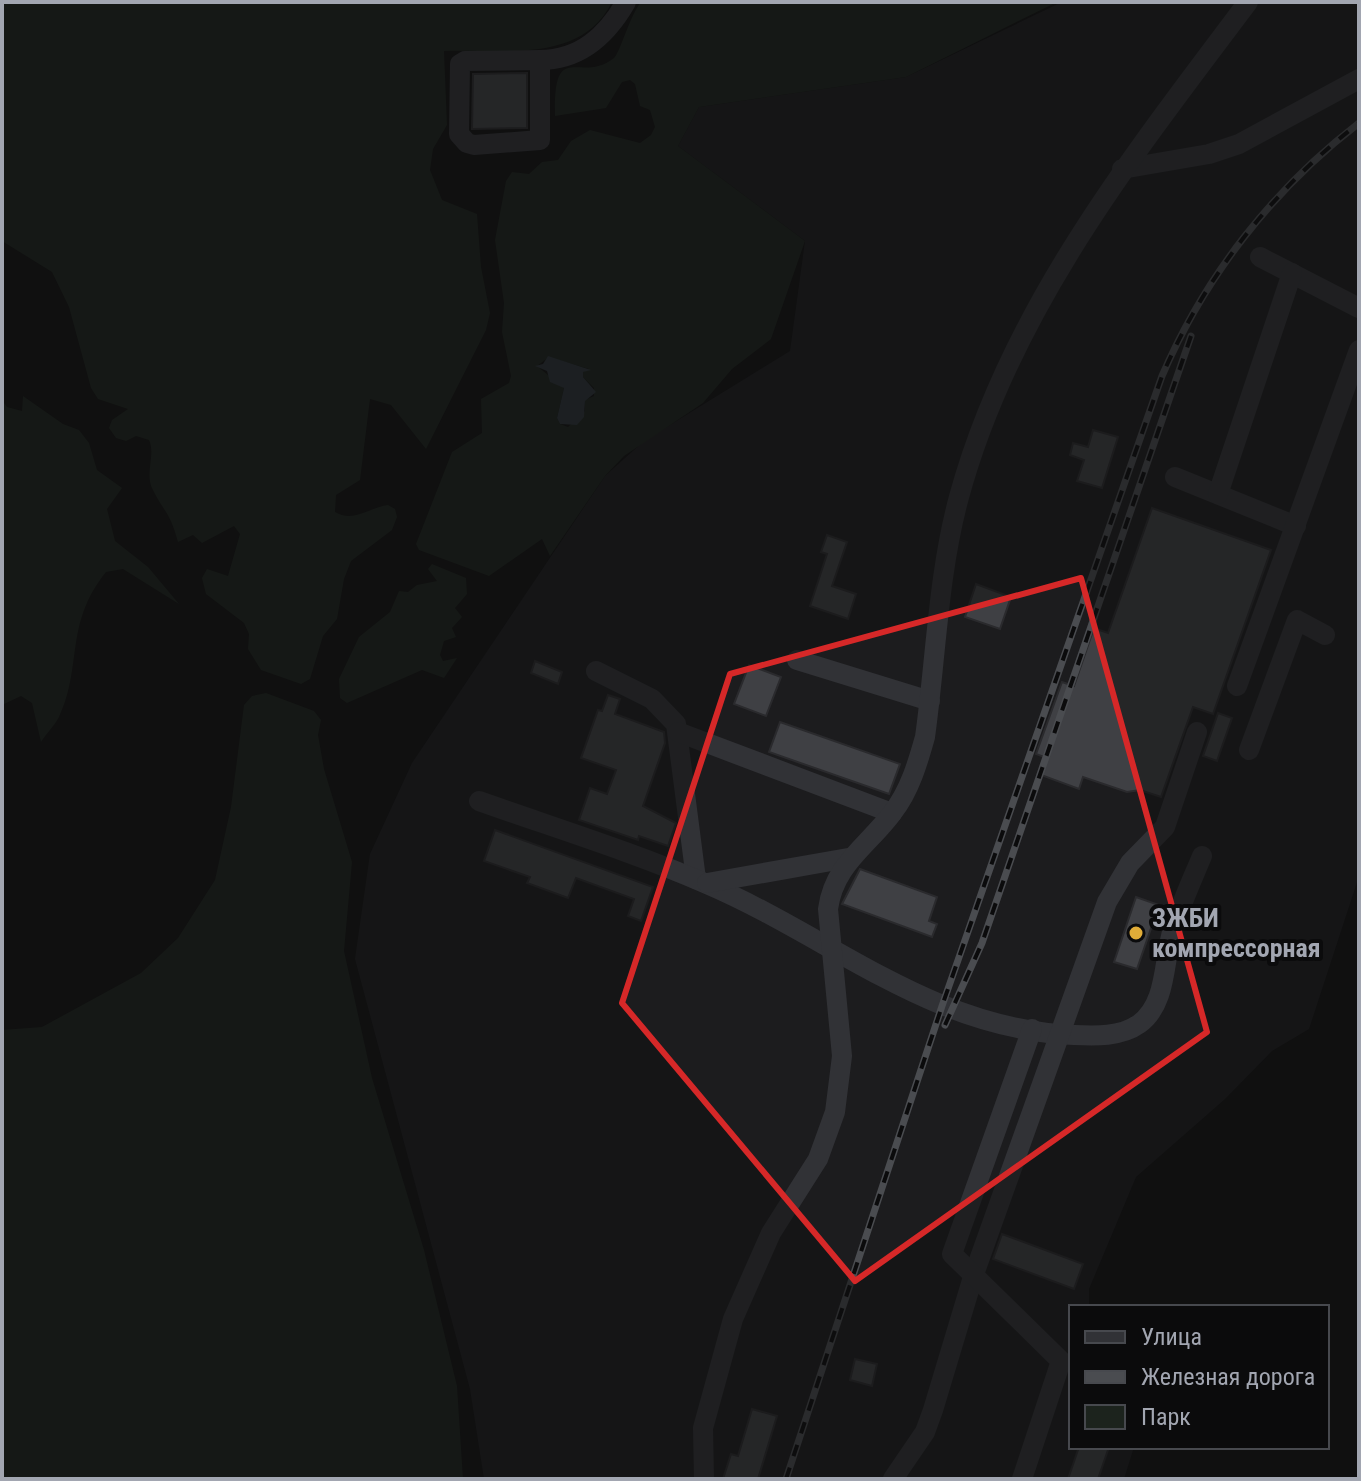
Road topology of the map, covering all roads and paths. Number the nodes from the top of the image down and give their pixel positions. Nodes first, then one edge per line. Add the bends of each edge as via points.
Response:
1 (626, 2) edge
2 (1248, 2) edge
3 (540, 60) junction
4 (1359, 79) edge
5 (1122, 169) junction
6 (1260, 257) dead end
7 (1292, 273) junction
8 (1359, 308) edge
9 (1359, 350) edge
10 (1175, 477) dead end
11 (1218, 494) junction
12 (1296, 526) junction
13 (1325, 635) dead end
14 (797, 660) dead end
15 (596, 671) dead end
16 (1237, 686) dead end
17 (930, 701) junction
18 (678, 732) junction
19 (1197, 732) dead end
20 (1249, 750) dead end
21 (479, 801) dead end
22 (892, 813) junction
23 (1202, 856) dead end
24 (848, 858) junction
25 (701, 881) junction
26 (832, 949) junction
27 (1032, 1029) junction
28 (1060, 1034) junction
29 (973, 1277) junction
30 (704, 1479) edge
31 (893, 1479) edge
32 (1022, 1479) edge

1 - 3 lane via 604,34 584,50
2 - 5 lane
3 - 3 lane via 460,64 462,139 474,145 540,140
4 - 5 lane via 1239,144
5 - 17 lane via 1025,332 965,477 949,548
6 - 7 lane
7 - 8 lane
7 - 11 lane
9 - 12 lane
10 - 11 lane
11 - 12 lane
12 - 16 lane
13 - 20 lane via 1297,620
14 - 17 lane
15 - 18 lane via 661,706
17 - 22 lane via 919,758
18 - 22 lane
18 - 25 lane
19 - 28 lane via 1165,827 1130,863 1107,902
21 - 25 lane
22 - 24 lane
23 - 28 lane via 1172,931 1151,1011 1125,1031
24 - 25 lane
24 - 26 lane via 830,893
25 - 26 lane
26 - 27 lane via 932,1002
26 - 30 lane via 842,1056 835,1112 818,1159 771,1233 733,1319 703,1428
27 - 28 lane
27 - 29 lane via 952,1254
28 - 29 lane
29 - 31 lane via 925,1432
29 - 32 lane via 1061,1361

